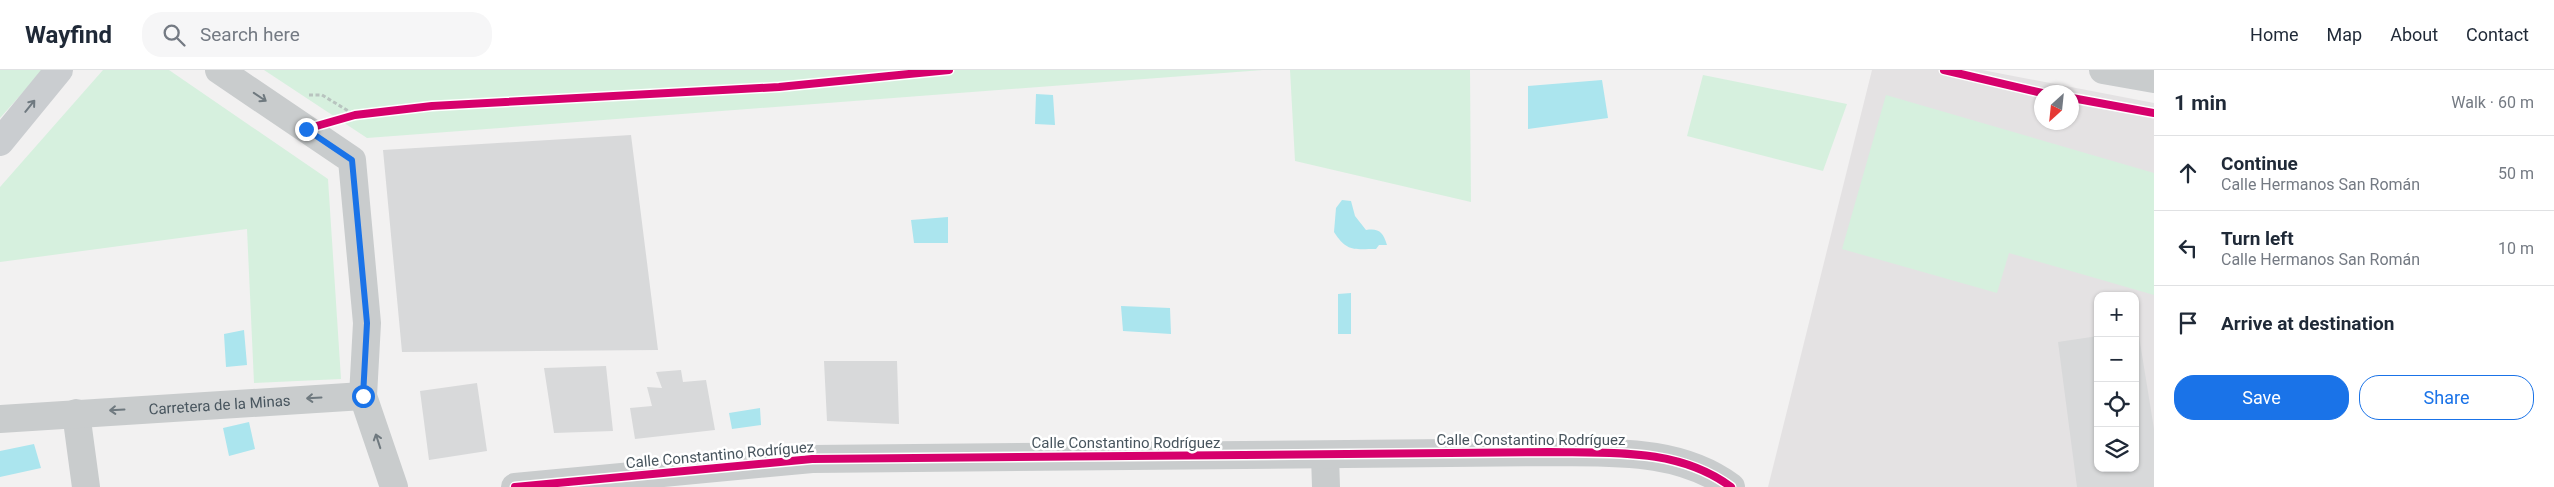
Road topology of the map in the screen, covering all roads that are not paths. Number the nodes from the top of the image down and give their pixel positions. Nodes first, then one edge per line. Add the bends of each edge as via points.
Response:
1 (59, 70) edge
2 (219, 70) edge
3 (2103, 70) edge
4 (2154, 80) edge
5 (0, 142) edge
6 (363, 396) junction
7 (76, 412) junction
8 (0, 419) edge
9 (1325, 456) junction
10 (86, 487) edge
11 (394, 487) edge
12 (515, 487) edge
13 (1326, 487) edge
14 (1730, 487) edge

5 -> 1 main road
2 -> 6 street via 352,160 367,323
3 - 4 street
6 -> 7 street, Carretera de la Minas
11 -> 6 street
7 - 8 street, Carretera de la Minas
7 - 10 street
9 - 12 street, Calle Constantino Rodríguez via 812,459
9 - 13 street
9 - 14 street, Calle Constantino Rodríguez via 1550,452 1649,454 1693,466

